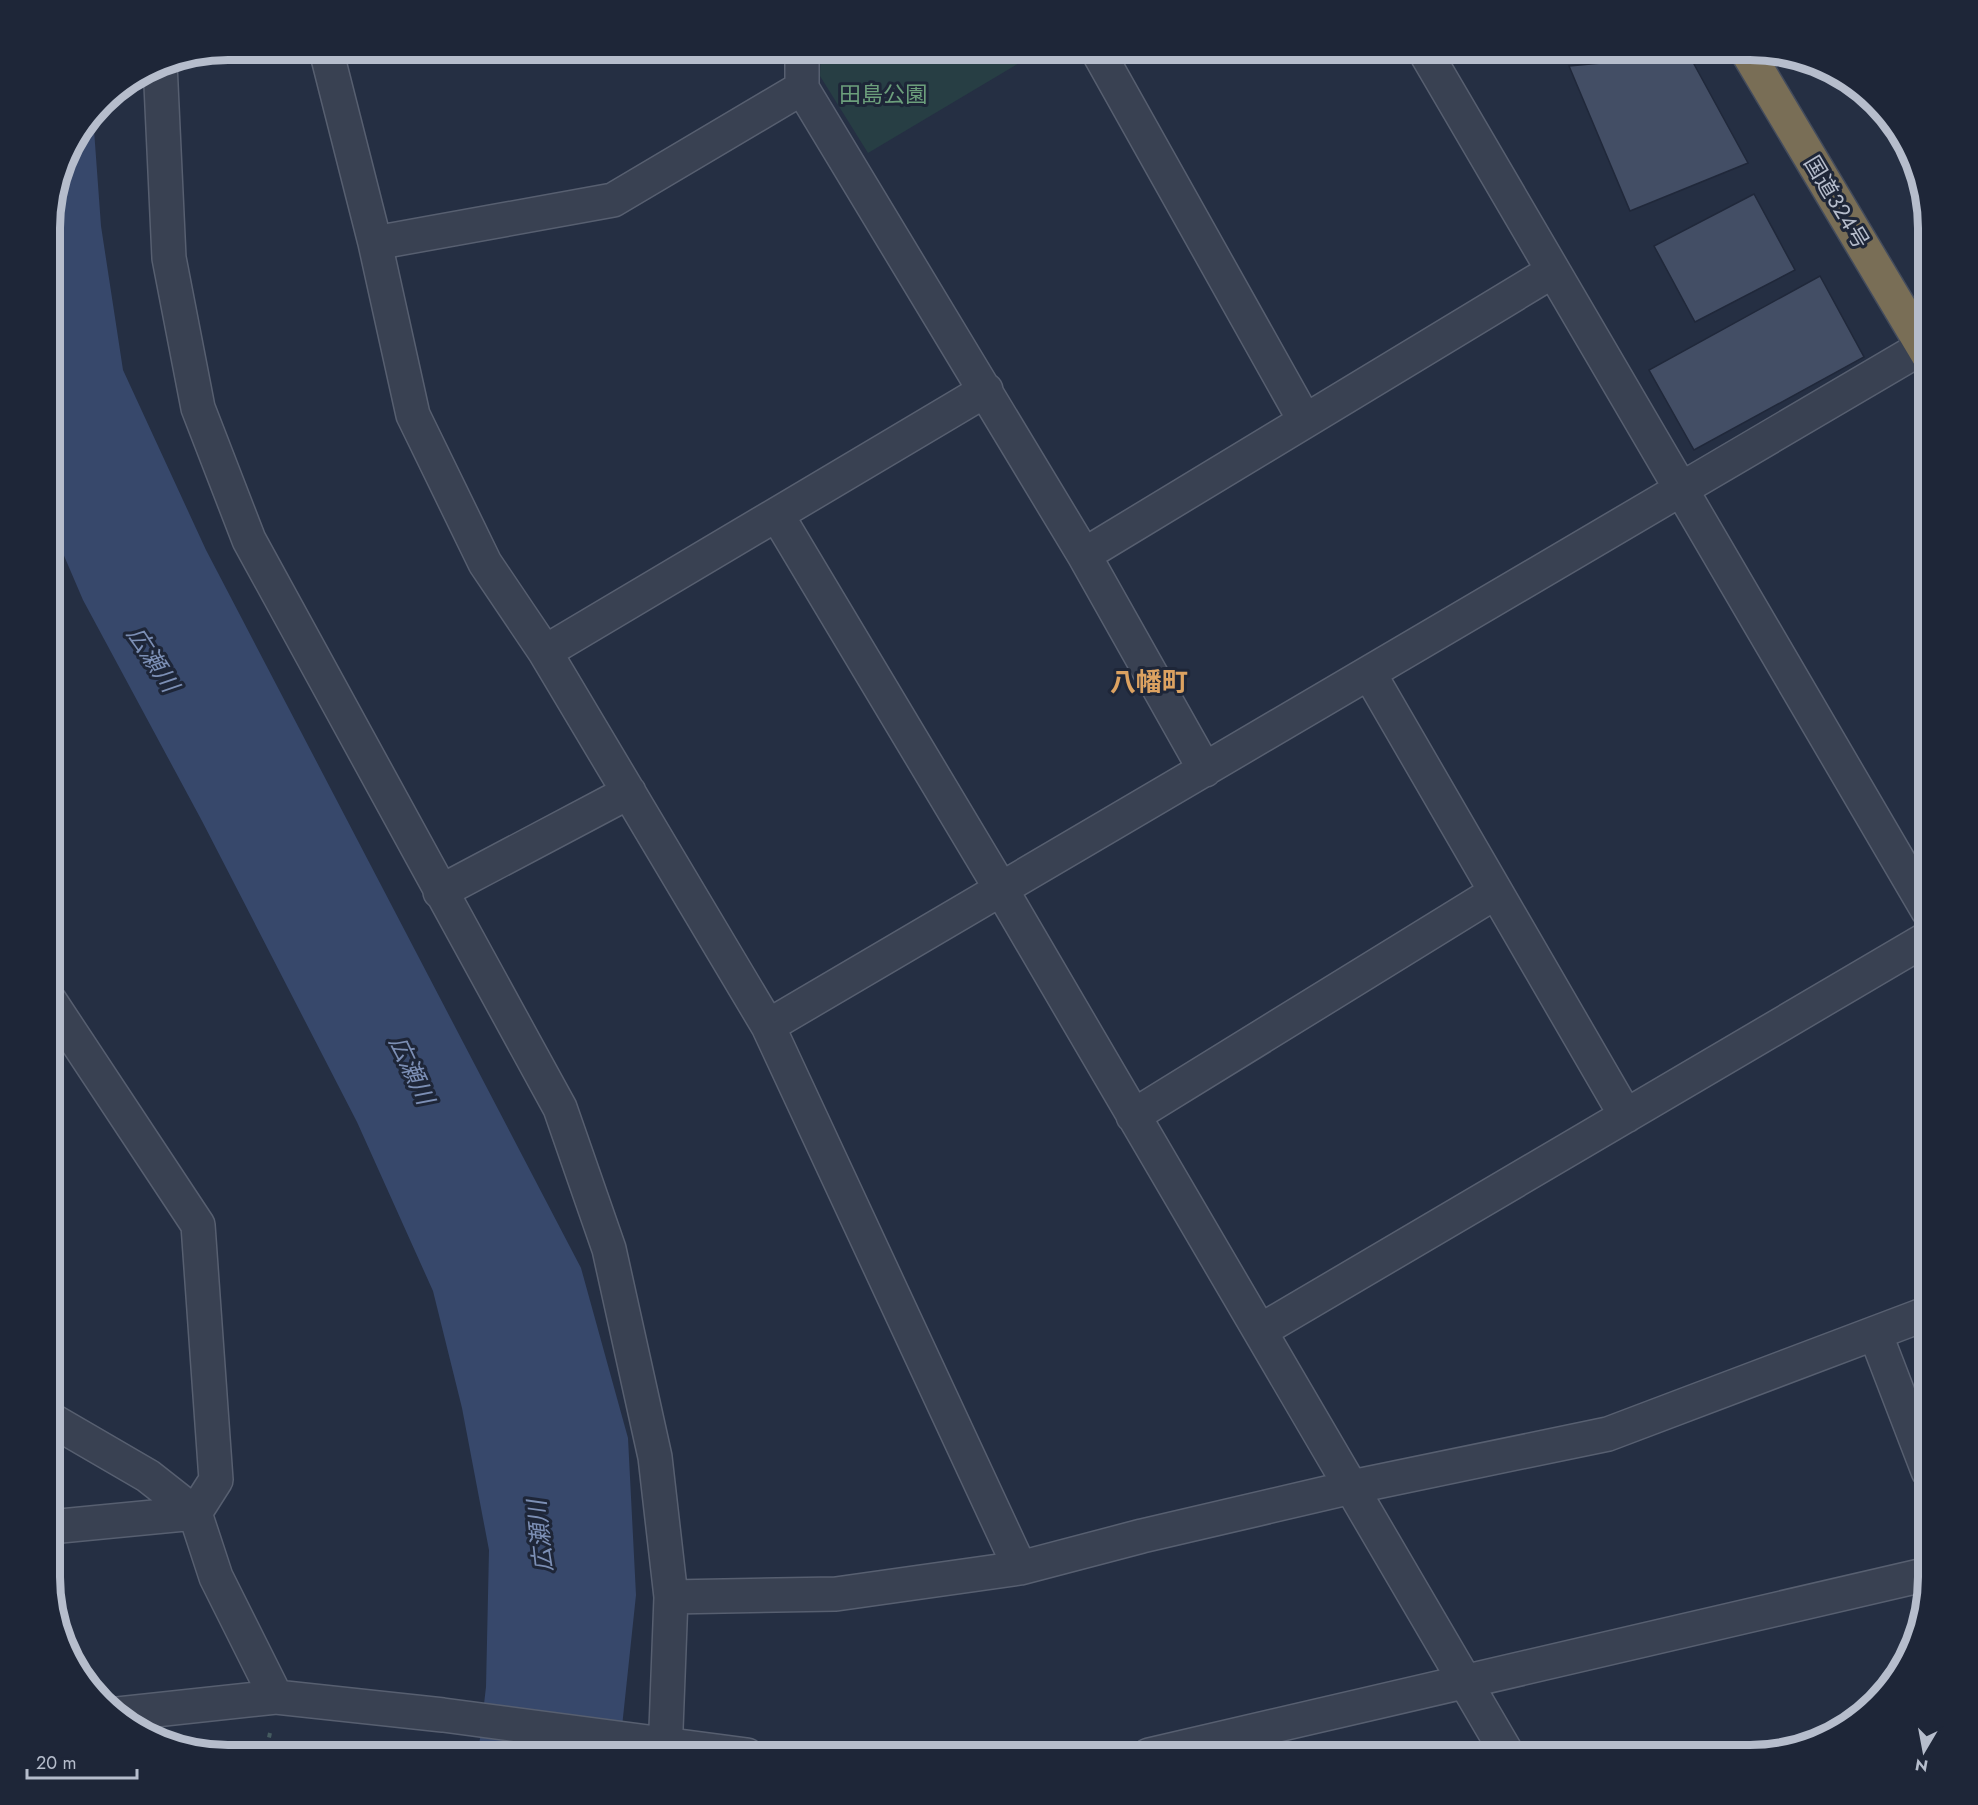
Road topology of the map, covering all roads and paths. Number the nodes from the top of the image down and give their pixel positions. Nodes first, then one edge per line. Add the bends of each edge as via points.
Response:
1 (329, 60) edge
2 (802, 60) edge
3 (1103, 60) edge
4 (1430, 60) edge
5 (1752, 60) edge
6 (161, 74) edge
7 (802, 88) junction
8 (375, 243) junction
9 (1553, 270) junction
10 (1918, 334) edge
11 (1918, 354) edge
12 (986, 390) junction
13 (1305, 421) junction
14 (1681, 489) junction
15 (777, 515) junction
16 (1084, 555) junction
17 (545, 652) junction
18 (1369, 673) junction
19 (1205, 770) junction
20 (628, 792) junction
21 (1000, 889) junction
22 (440, 892) junction
23 (1496, 892) junction
24 (1918, 894) edge
25 (1918, 944) edge
26 (60, 1016) edge
27 (768, 1026) junction
28 (1133, 1116) junction
29 (1626, 1116) junction
30 (1918, 1317) edge
31 (1260, 1331) junction
32 (1875, 1333) junction
33 (60, 1425) edge
34 (1918, 1445) edge
35 (1352, 1487) junction
36 (195, 1514) junction
37 (60, 1526) edge
38 (1020, 1568) junction
39 (1918, 1577) edge
40 (671, 1597) junction
41 (1465, 1681) junction
42 (276, 1697) junction
43 (128, 1712) edge
44 (634, 1745) edge
45 (659, 1745) edge
46 (1192, 1745) edge
47 (1502, 1745) edge

1 - 8 street
2 - 7 street
3 - 13 street
4 - 9 street
5 - 10 highway, 国道324号
6 - 22 street via 169,258 198,408 249,540
7 - 8 street via 613,200
7 - 12 street
8 - 17 street via 413,415 485,563
9 - 13 street
9 - 14 street
11 - 14 street
12 - 15 street
12 - 16 street
13 - 16 street
14 - 18 street
14 - 24 street
15 - 17 street
15 - 21 street
16 - 19 street
17 - 20 street
18 - 19 street
18 - 23 street
19 - 21 street
20 - 22 street
20 - 27 street
21 - 27 street
21 - 28 street
22 - 40 street via 560,1108 609,1249 655,1457
23 - 28 street
23 - 29 street
25 - 29 street
26 - 36 street via 198,1226 216,1480
27 - 38 street
28 - 31 street
29 - 31 street
30 - 32 street
31 - 35 street
32 - 34 street
32 - 35 street via 1608,1434
33 - 36 street via 148,1476
35 - 38 street
35 - 41 street
36 - 37 street
36 - 42 street via 216,1577
38 - 40 street via 836,1594
39 - 41 street
40 - 45 street
41 - 46 street
41 - 47 street
42 - 43 street
42 - 44 street via 443,1715

